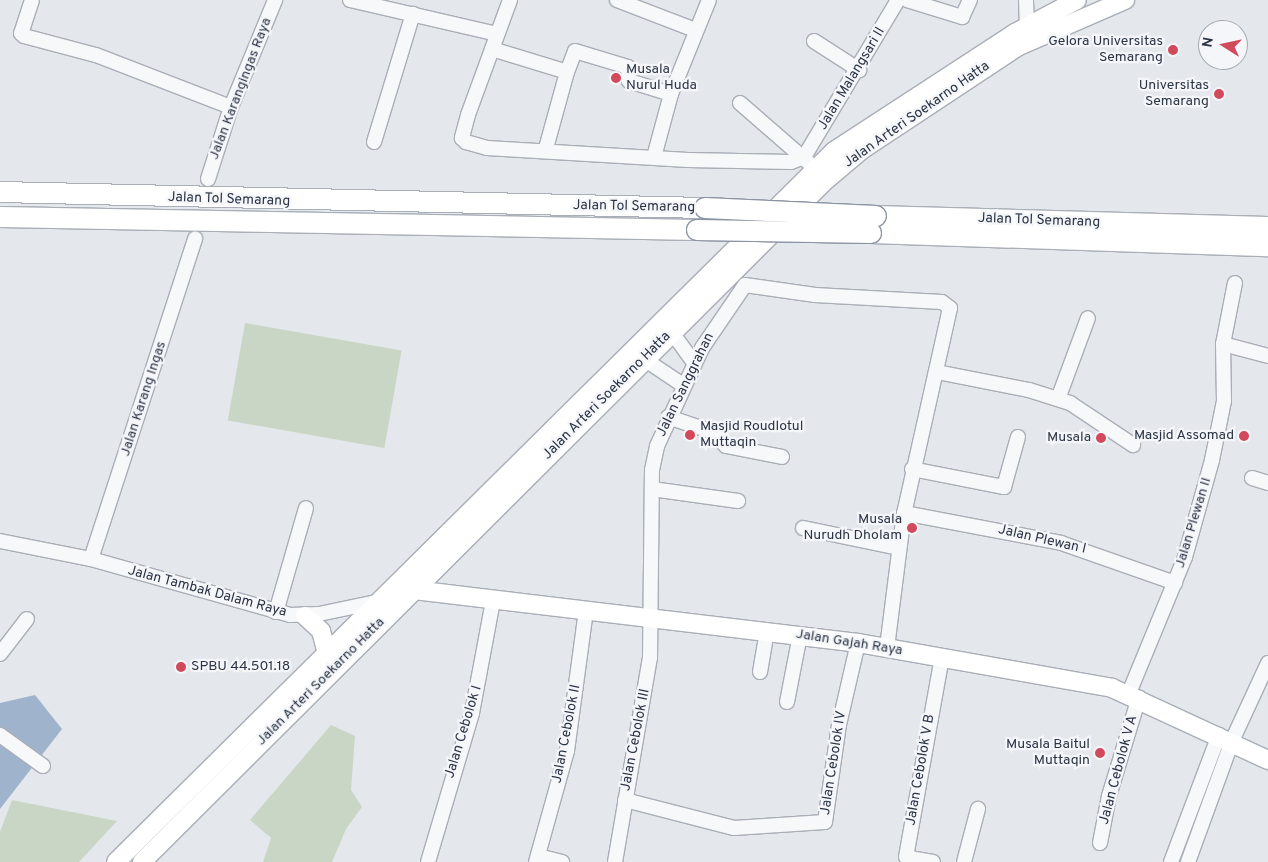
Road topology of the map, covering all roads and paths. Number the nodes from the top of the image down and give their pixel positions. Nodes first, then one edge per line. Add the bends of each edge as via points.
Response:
1 (32, 0) edge
2 (275, 0) edge
3 (350, 0) edge
4 (510, 0) edge
5 (617, 0) edge
6 (710, 0) edge
7 (898, 0) edge
8 (907, 0) edge
9 (970, 0) edge
10 (1026, 0) edge
11 (1077, 0) edge
12 (1125, 0) edge
13 (387, 6) edge
14 (412, 14) junction
15 (1027, 26) junction
16 (695, 30) junction
17 (497, 34) junction
18 (814, 41) dead end
19 (492, 48) junction
20 (859, 70) junction
21 (567, 72) junction
22 (671, 94) junction
23 (740, 103) dead end
24 (231, 107) junction
25 (374, 142) dead end
26 (546, 148) junction
27 (654, 157) junction
28 (809, 163) junction
29 (208, 179) dead end
30 (0, 192) edge
31 (0, 216) edge
32 (874, 225) junction
33 (1268, 227) edge
34 (195, 238) dead end
35 (1268, 246) edge
36 (1234, 283) dead end
37 (1088, 318) dead end
38 (671, 331) junction
39 (1223, 344) junction
40 (1268, 356) edge
41 (644, 359) junction
42 (694, 362) junction
43 (937, 372) junction
44 (683, 385) junction
45 (1058, 399) junction
46 (668, 417) junction
47 (1018, 437) dead end
48 (1133, 445) dead end
49 (782, 457) dead end
50 (912, 469) junction
51 (1252, 478) dead end
52 (1268, 483) edge
53 (652, 489) junction
54 (738, 500) dead end
55 (306, 508) dead end
56 (904, 513) junction
57 (803, 528) dead end
58 (0, 541) edge
59 (900, 548) junction
60 (90, 559) junction
61 (1175, 583) junction
62 (414, 590) junction
63 (383, 600) junction
64 (494, 601) junction
65 (586, 611) junction
66 (276, 612) junction
67 (305, 616) junction
68 (650, 617) junction
69 (27, 619) dead end
70 (768, 631) junction
71 (800, 635) junction
72 (858, 642) junction
73 (887, 648) junction
74 (327, 653) junction
75 (0, 654) edge
76 (942, 657) junction
77 (1268, 662) edge
78 (760, 672) dead end
79 (1134, 695) junction
80 (787, 702) dead end
81 (0, 734) edge
82 (1226, 738) junction
83 (1268, 760) edge
84 (43, 766) dead end
85 (625, 800) junction
86 (1191, 807) junction
87 (978, 809) dead end
88 (1207, 812) junction
89 (1100, 843) dead end
90 (537, 859) edge
91 (116, 862) edge
92 (142, 862) edge
93 (428, 862) edge
94 (562, 862) edge
95 (615, 862) edge
96 (933, 862) edge
97 (964, 862) edge
98 (1171, 862) edge
99 (1188, 862) edge

1 - 24 street via 21,33 24,36 96,56
2 - 24 street, Jalan Karangingas Raya
3 - 13 street
4 - 17 street
5 - 16 street
6 - 16 street
7 - 20 street, Jalan Malangsari II
8 - 9 street via 962,17
10 - 15 street
11 - 15 main road, Jalan Arteri Soekarno Hatta
12 - 38 main road, Jalan Arteri Soekarno Hatta via 1017,48 863,149
13 - 14 street
14 - 17 street
14 - 25 street
15 - 28 main road, Jalan Arteri Soekarno Hatta via 834,151
16 - 22 street
17 - 19 street
18 - 20 street
19 - 21 street
19 - 26 street via 462,138 486,148
20 - 28 street, Jalan Malangsari II
21 - 22 street via 575,52 628,67 629,81
21 - 26 street
22 - 27 street
23 - 28 street
24 - 29 street, Jalan Karangingas Raya
26 - 27 street
27 - 28 street
28 - 63 main road, Jalan Arteri Soekarno Hatta
30 - 32 highway, Jalan Tol Semarang, bridge via 705,208
31 - 32 highway, Jalan Tol Semarang, bridge via 697,230
32 - 33 highway, Jalan Tol Semarang
32 - 35 highway, Jalan Tol Semarang
34 - 60 street, Jalan Karang Ingas
36 - 39 street, Jalan Plewan II
37 - 45 street
38 - 41 main road, Jalan Arteri Soekarno Hatta
38 - 42 street
39 - 40 street
39 - 61 street, Jalan Plewan II via 1225,392 1212,460
41 - 44 street
41 - 62 main road, Jalan Arteri Soekarno Hatta
42 - 43 street, Jalan Sanggrahan via 730,303 747,285 815,295 944,303 950,309
42 - 44 street, Jalan Sanggrahan
43 - 45 street
43 - 50 street
44 - 46 street, Jalan Sanggrahan
45 - 48 street via 1087,411
46 - 49 street via 713,432 726,446
46 - 53 street, Jalan Sanggrahan via 657,446
47 - 50 street via 1004,487
50 - 56 street
51 - 52 street
53 - 54 street
53 - 68 street, Jalan Sanggrahan
55 - 66 street
56 - 59 street
56 - 61 street, Jalan Plewan I via 1062,542
57 - 59 street
58 - 60 street, Jalan Tambak Dalam Raya
59 - 73 street
60 - 66 street, Jalan Tambak Dalam Raya
61 - 79 street, Jalan Plewan II
62 - 63 street, Jalan Tambak Dalam Raya
62 - 64 main road, Jalan Gajah Raya
62 - 92 main road, Jalan Arteri Soekarno Hatta
63 - 67 street, Jalan Tambak Dalam Raya
63 - 74 main road, Jalan Arteri Soekarno Hatta
64 - 65 main road, Jalan Gajah Raya
64 - 93 street, Jalan Cebolok I via 472,713
65 - 68 main road, Jalan Gajah Raya
65 - 90 street, Jalan Cebolok II via 567,751
66 - 67 street, Jalan Tambak Dalam Raya
67 - 74 main road via 321,631
68 - 70 main road, Jalan Gajah Raya
68 - 85 street, Jalan Cebolok III via 648,671
69 - 75 street
70 - 71 main road, Jalan Gajah Raya
70 - 78 street
71 - 72 main road, Jalan Gajah Raya
71 - 80 street
72 - 73 main road, Jalan Gajah Raya
72 - 85 street, Jalan Cebolok IV via 839,725 825,822 734,828
73 - 76 main road, Jalan Gajah Raya
74 - 91 main road, Jalan Arteri Soekarno Hatta
76 - 79 main road, Jalan Gajah Raya
76 - 96 street, Jalan Cebolok V B via 906,857
77 - 82 street
79 - 82 main road, Jalan Gajah Raya
79 - 89 street, Jalan Cebolok V A
81 - 84 street
82 - 83 main road, Jalan Gajah Raya
82 - 86 street
82 - 88 street
85 - 95 street, Jalan Cebolok III
86 - 88 street
86 - 98 street
87 - 97 street
88 - 99 street
90 - 94 street, Jalan Cebolok II

